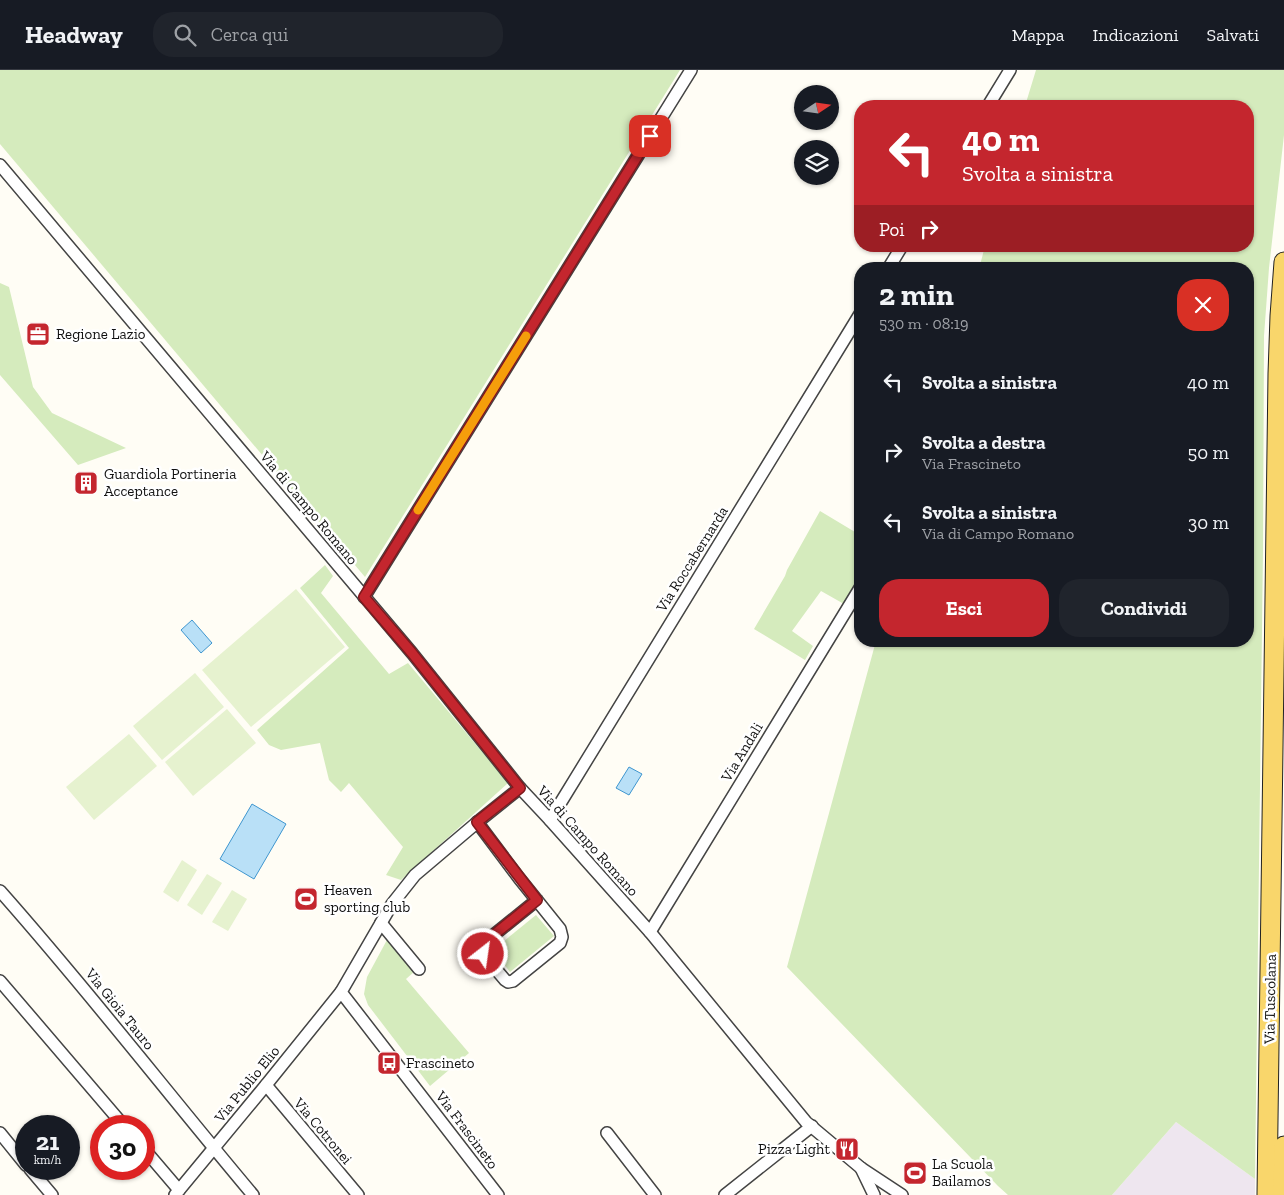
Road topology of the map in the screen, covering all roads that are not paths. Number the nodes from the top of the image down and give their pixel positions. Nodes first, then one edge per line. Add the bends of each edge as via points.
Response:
1 (691, 70) edge
2 (1010, 70) edge
3 (992, 100) edge
4 (0, 165) edge
5 (1284, 262) edge
6 (854, 324) edge
7 (364, 597) junction
8 (854, 598) edge
9 (520, 788) junction
10 (550, 820) junction
11 (477, 822) junction
12 (0, 891) edge
13 (537, 900) junction
14 (381, 923) junction
15 (650, 932) junction
16 (419, 969) dead end
17 (0, 981) edge
18 (341, 992) junction
19 (266, 1085) junction
20 (115, 1115) edge
21 (812, 1126) junction
22 (0, 1133) edge
23 (607, 1133) dead end
24 (1284, 1146) edge
25 (213, 1148) junction
26 (15, 1151) edge
27 (155, 1164) edge
28 (861, 1168) junction
29 (39, 1180) edge
30 (177, 1193) edge
31 (52, 1195) edge
32 (253, 1195) edge
33 (358, 1195) edge
34 (498, 1195) edge
35 (655, 1195) edge
36 (725, 1195) edge
37 (874, 1195) edge
38 (902, 1195) edge
39 (1267, 1195) edge
40 (1283, 1195) edge

1 - 7 street
2 - 3 street
4 - 7 street, Via di Campo Romano
5 - 39 main road, Via Tuscolana via 1277,440
6 - 10 street, Via Roccabernarda
7 - 9 street, Via di Campo Romano
8 - 15 street, Via Andali
9 - 10 street, Via di Campo Romano
9 - 11 street
10 - 15 street, Via di Campo Romano
11 - 13 street
11 - 14 street via 415,875
12 - 25 street, Via Gioia Tauro via 63,963
13 - 13 street via 560,929 560,943 508,982 482,949 485,942
14 - 16 street
14 - 18 street
15 - 21 street, Via di Campo Romano
17 - 20 street
18 - 19 street, Via Publio Elio
18 - 34 street, Via Frascineto
19 - 25 street, Via Publio Elio
19 - 33 street, Via Cotronei
21 - 28 street, Via di Campo Romano
21 - 36 street
22 - 26 street
23 - 35 street
24 - 40 main road
25 - 30 street, Via Publio Elio
25 - 32 street, Via Gioia Tauro
27 - 30 street
28 - 37 street
28 - 38 street, Via di Campo Romano
29 - 31 street

